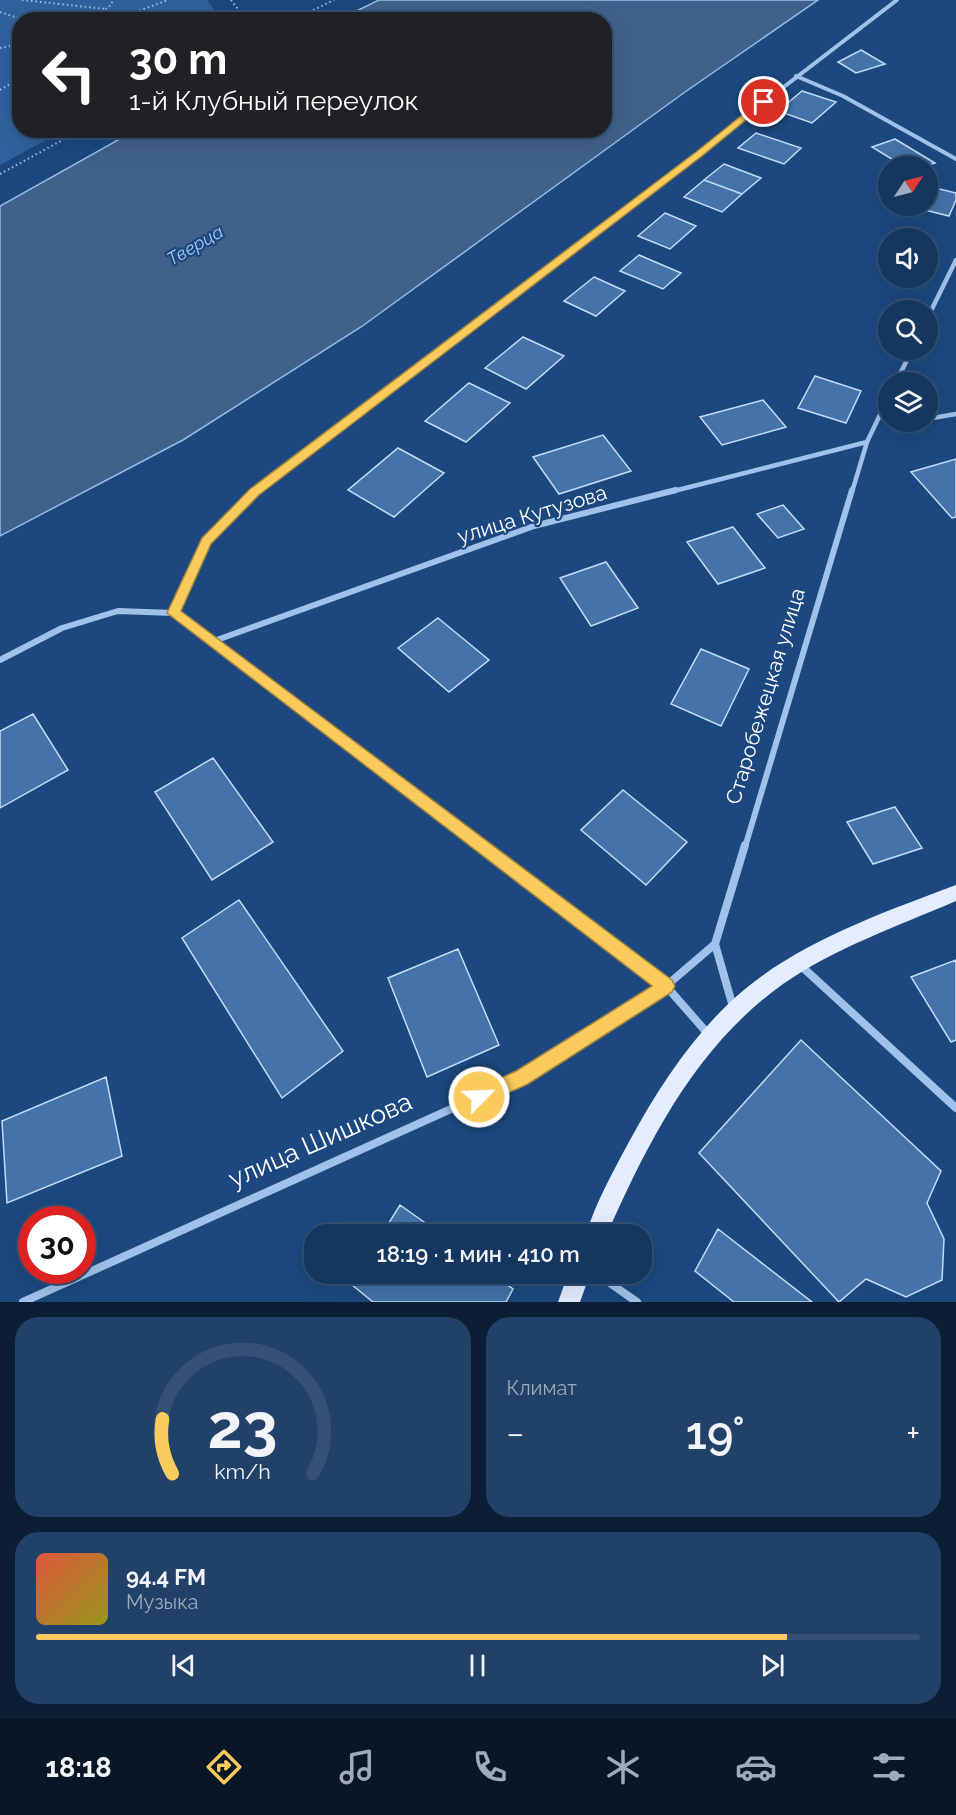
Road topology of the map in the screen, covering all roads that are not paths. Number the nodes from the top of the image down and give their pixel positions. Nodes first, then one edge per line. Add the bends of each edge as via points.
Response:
1 (897, 0) edge
2 (796, 76) junction
3 (956, 159) edge
4 (956, 260) edge
5 (936, 300) edge
6 (956, 414) edge
7 (938, 418) edge
8 (878, 419) edge
9 (867, 442) junction
10 (173, 613) junction
11 (214, 641) junction
12 (0, 660) edge
13 (956, 893) edge
14 (715, 944) junction
15 (799, 964) junction
16 (666, 986) junction
17 (734, 1011) junction
18 (709, 1036) junction
19 (956, 1108) edge
20 (600, 1224) edge
21 (575, 1284) edge
22 (611, 1284) edge
23 (23, 1302) edge
24 (569, 1302) edge
25 (637, 1302) edge

1 - 2 street
2 - 3 street via 843,96
2 - 10 street via 255,492 206,541
4 - 5 street
6 - 7 street
8 - 9 street, Старобежецкая улица
9 - 11 street, улица Кутузова via 534,526
9 - 14 street, Старобежецкая улица
10 - 11 street
10 - 12 street via 117,611 62,628
11 - 16 street
13 - 15 main road
14 - 16 street, улица Шишкова
14 - 17 street
15 - 17 main road
15 - 19 street
16 - 18 street
16 - 23 street, улица Шишкова via 522,1077
17 - 18 main road
18 - 20 main road via 656,1116
21 - 24 main road
22 - 25 street

